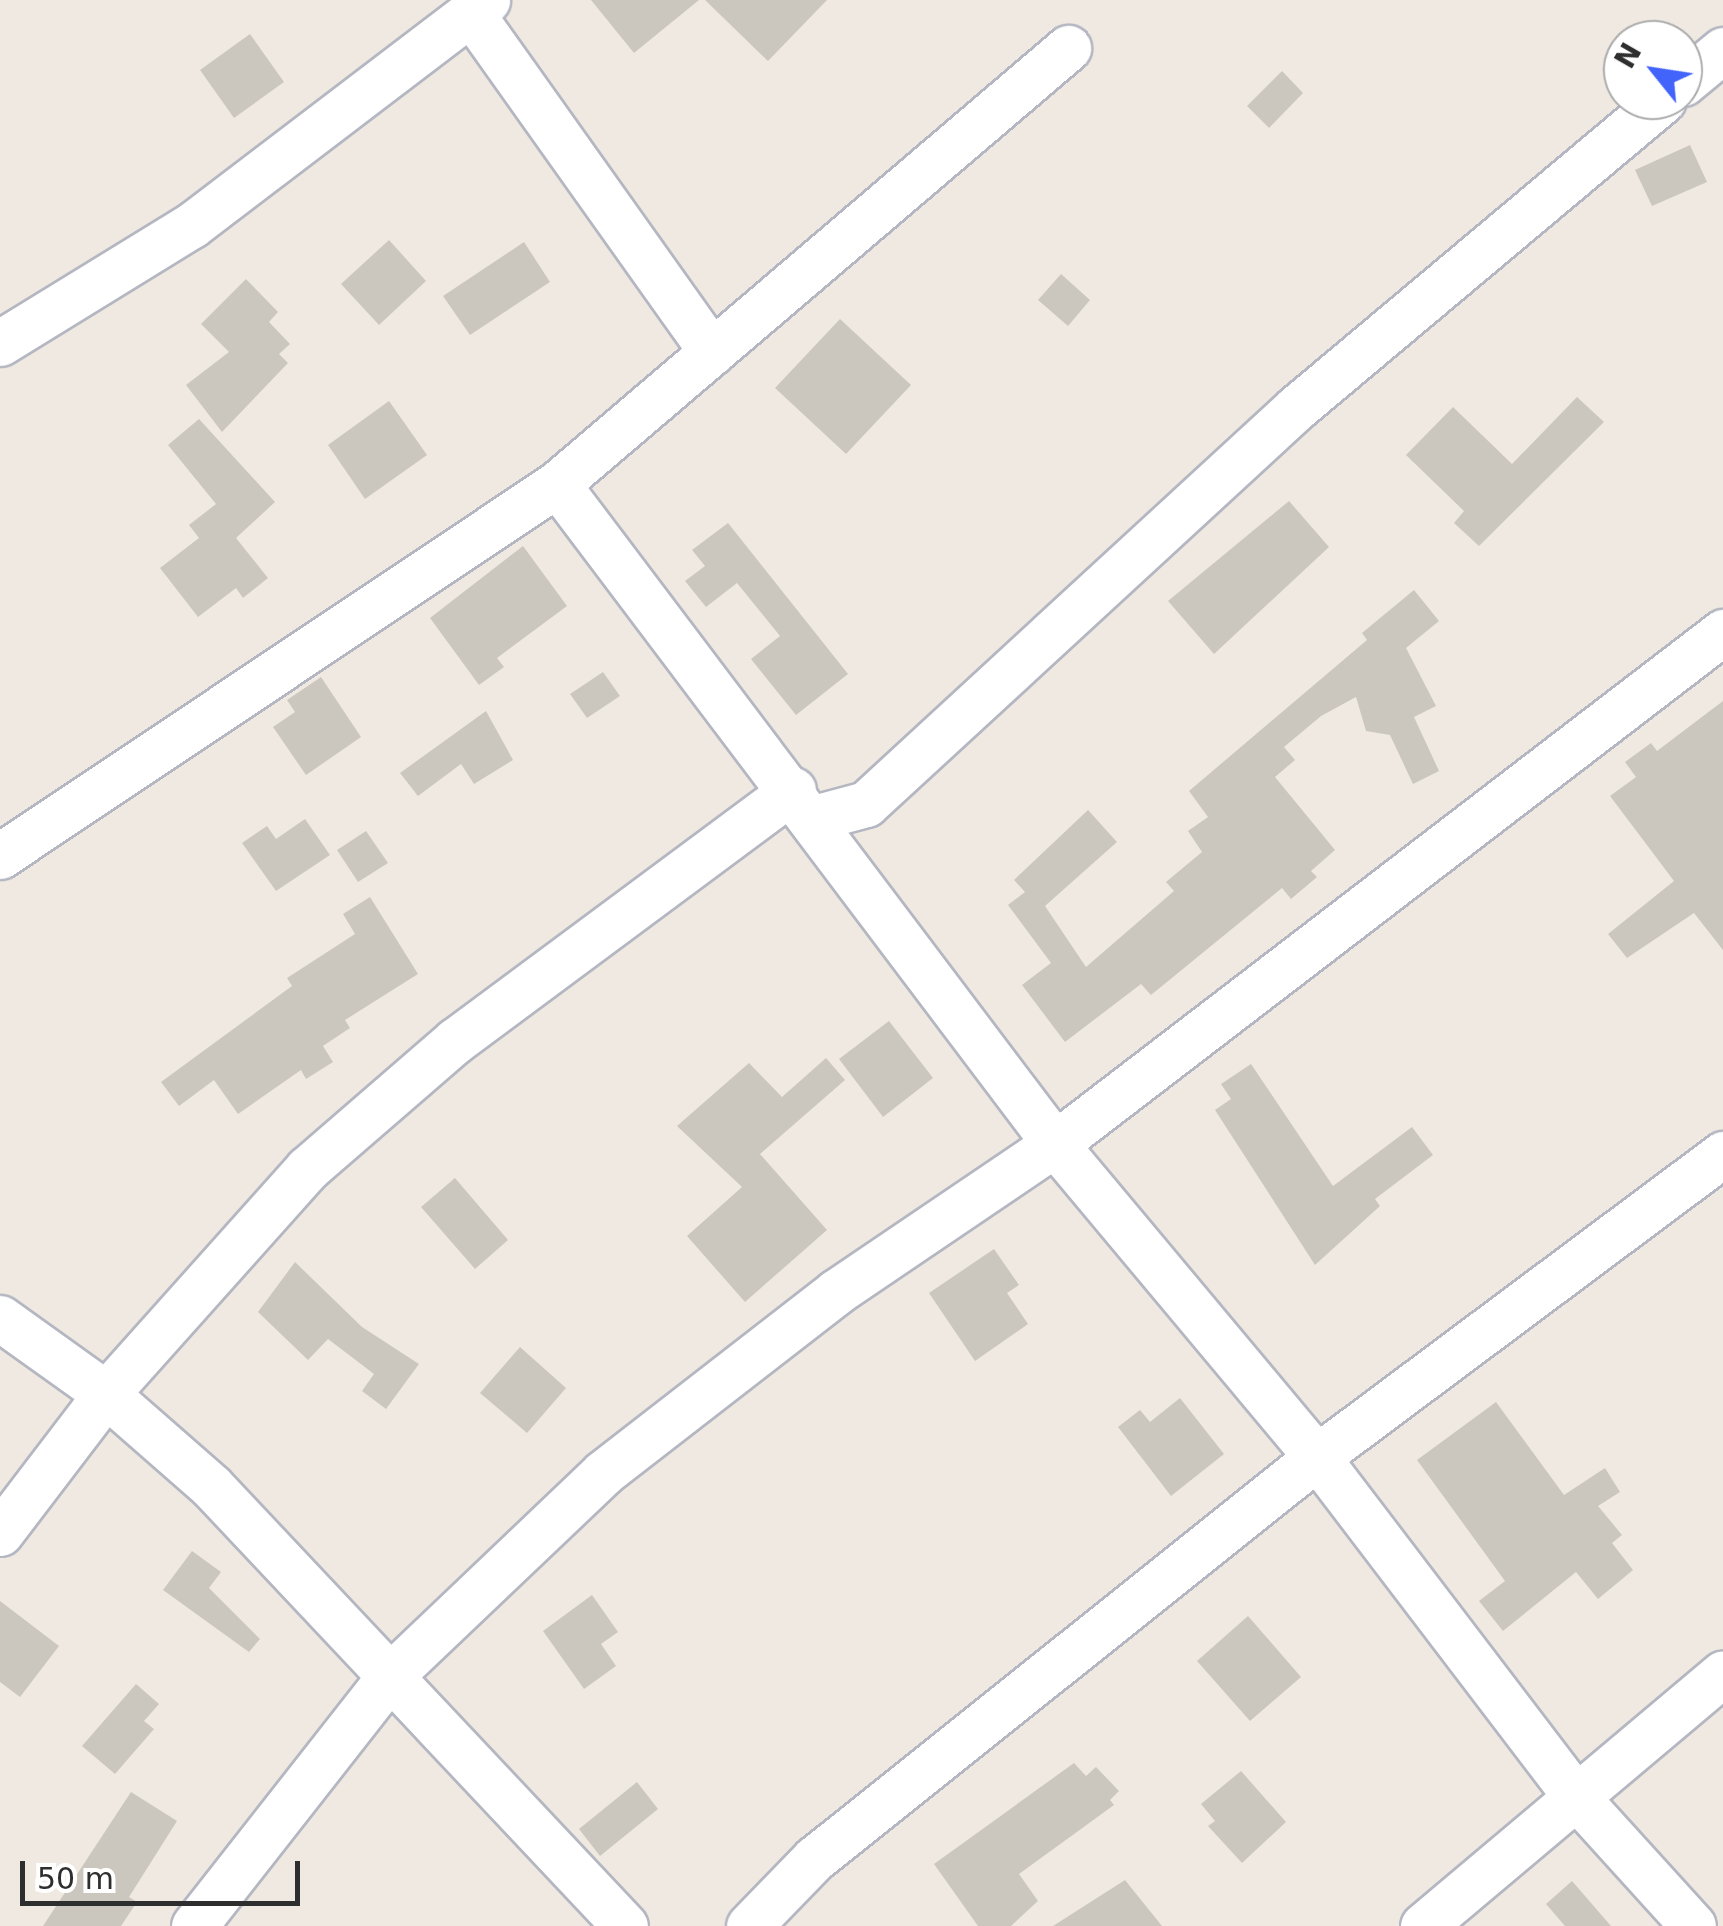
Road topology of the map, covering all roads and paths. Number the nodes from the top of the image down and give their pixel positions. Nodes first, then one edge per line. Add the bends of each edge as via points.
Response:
1 (479, 6) edge
2 (1068, 48) dead end
3 (1723, 50) edge
4 (1703, 67) edge
5 (1639, 120) edge
6 (0, 343) edge
7 (712, 352) junction
8 (557, 484) junction
9 (1723, 632) edge
10 (804, 804) junction
11 (866, 804) junction
12 (0, 856) edge
13 (850, 866) junction
14 (1055, 1144) junction
15 (1723, 1154) edge
16 (0, 1318) edge
17 (106, 1394) junction
18 (1317, 1458) junction
19 (0, 1533) edge
20 (1723, 1673) edge
21 (388, 1677) junction
22 (1578, 1799) junction
23 (194, 1926) edge
24 (625, 1926) edge
25 (749, 1926) edge
26 (1424, 1926) edge
27 (1693, 1926) edge

1 - 6 street via 192,225
1 - 7 street
2 - 7 street
3 - 4 street
5 - 11 street via 1296,408
7 - 8 street
8 - 10 street
8 - 12 street
9 - 14 street
10 - 11 street
10 - 13 street
10 - 17 street via 455,1041 307,1168
11 - 13 street
13 - 14 street
14 - 18 street
14 - 21 street via 836,1292 604,1473
15 - 18 street
16 - 17 street
17 - 19 street
17 - 21 street via 210,1486
18 - 22 street
18 - 25 street via 814,1859
20 - 22 street
21 - 23 street
21 - 24 street
22 - 26 street
22 - 27 street

